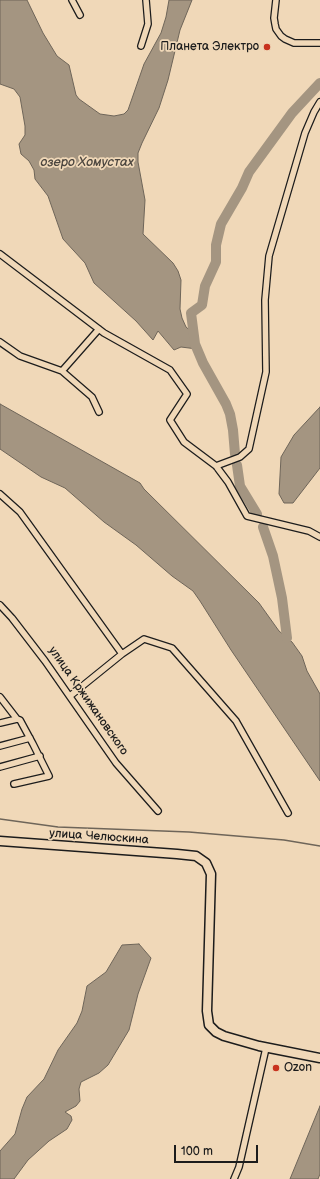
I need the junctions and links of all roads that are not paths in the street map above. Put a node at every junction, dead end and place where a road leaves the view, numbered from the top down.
1 (72, 0) edge
2 (146, 0) edge
3 (276, 0) edge
4 (80, 15) dead end
5 (320, 42) edge
6 (141, 46) dead end
7 (320, 102) edge
8 (0, 254) edge
9 (99, 329) junction
10 (0, 342) edge
11 (62, 371) junction
12 (99, 412) dead end
13 (216, 466) junction
14 (0, 494) edge
15 (320, 538) edge
16 (0, 605) edge
17 (122, 654) junction
18 (70, 696) junction
19 (1, 701) edge
20 (18, 719) junction
21 (0, 723) edge
22 (30, 738) junction
23 (0, 746) edge
24 (40, 756) junction
25 (0, 767) edge
26 (14, 784) dead end
27 (158, 810) dead end
28 (288, 813) dead end
29 (0, 841) edge
30 (266, 1048) junction
31 (320, 1058) edge
32 (234, 1179) edge

1 - 4 street
2 - 6 street
3 - 5 street
7 - 13 street
8 - 9 street
9 - 11 street
9 - 13 street
10 - 11 street
11 - 12 street
13 - 15 street
14 - 17 street
16 - 18 street, улица Кржижановского
17 - 18 street
17 - 28 street
18 - 27 street, улица Кржижановского
19 - 20 street
20 - 21 street
20 - 22 street
22 - 23 street
22 - 24 street
24 - 25 street
24 - 26 street
29 - 30 street, улица Челюскина
30 - 31 street
30 - 32 street

